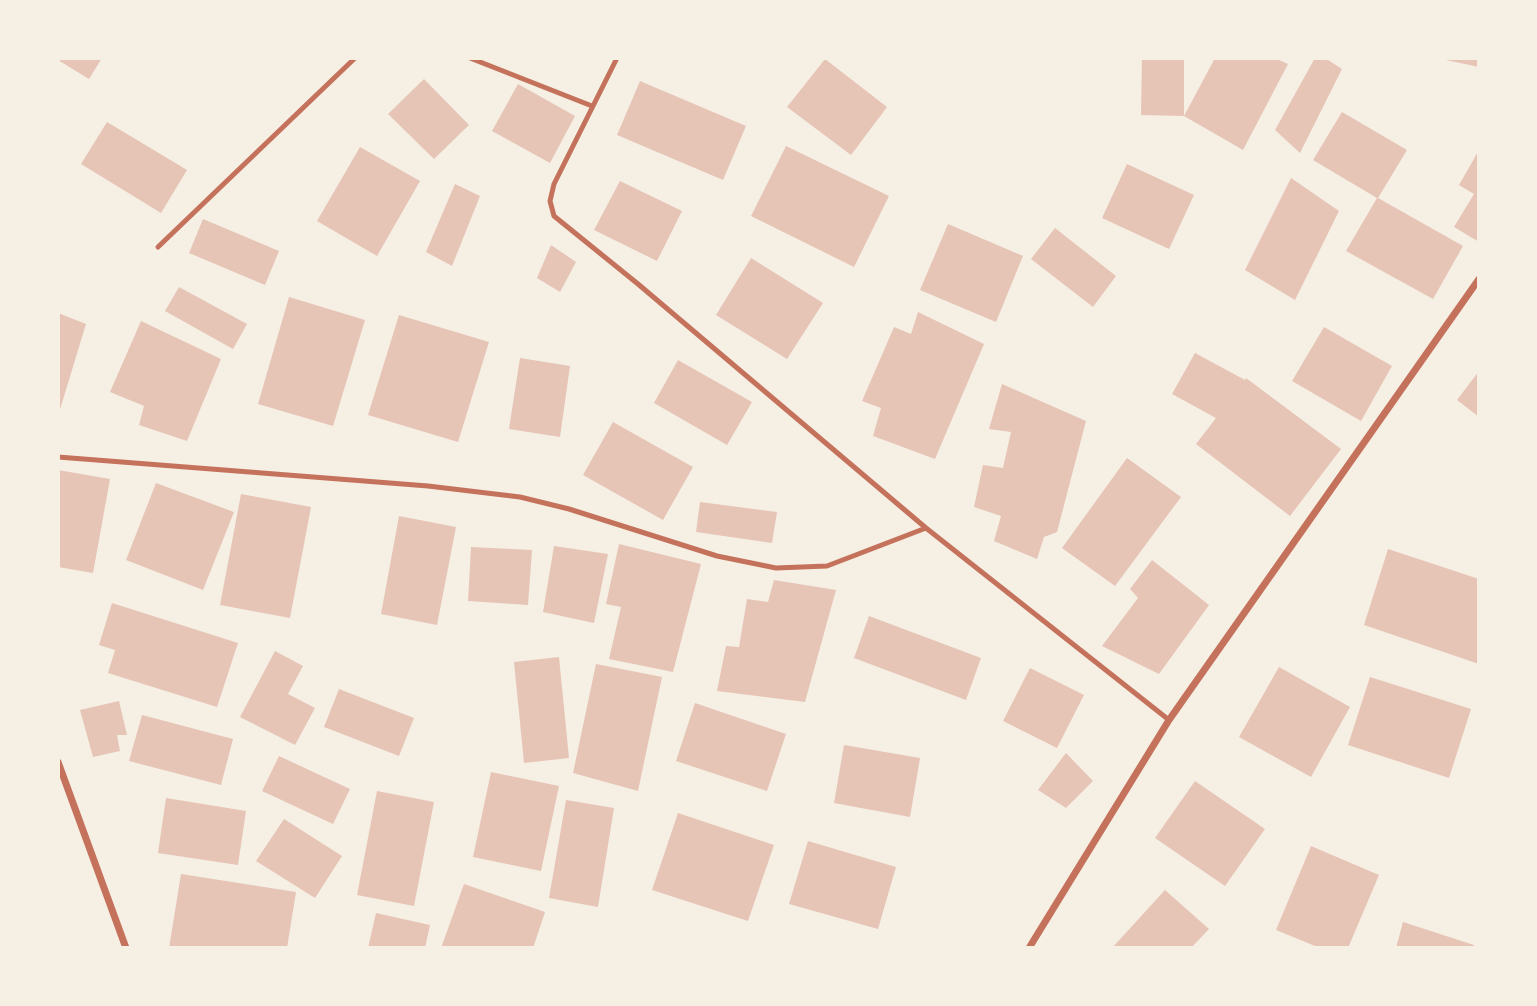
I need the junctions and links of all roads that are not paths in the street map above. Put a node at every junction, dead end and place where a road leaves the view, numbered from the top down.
1 (355, 58) edge
2 (470, 58) edge
3 (617, 58) edge
4 (592, 106) junction
5 (158, 247) dead end
6 (1479, 279) edge
7 (58, 457) edge
8 (926, 528) junction
9 (1169, 720) junction
10 (58, 762) edge
11 (126, 948) edge
12 (1029, 948) edge

1 - 5 lane
2 - 4 lane
3 - 4 lane
4 - 8 lane
6 - 9 street
7 - 8 lane
8 - 9 lane
9 - 12 street
10 - 11 street

